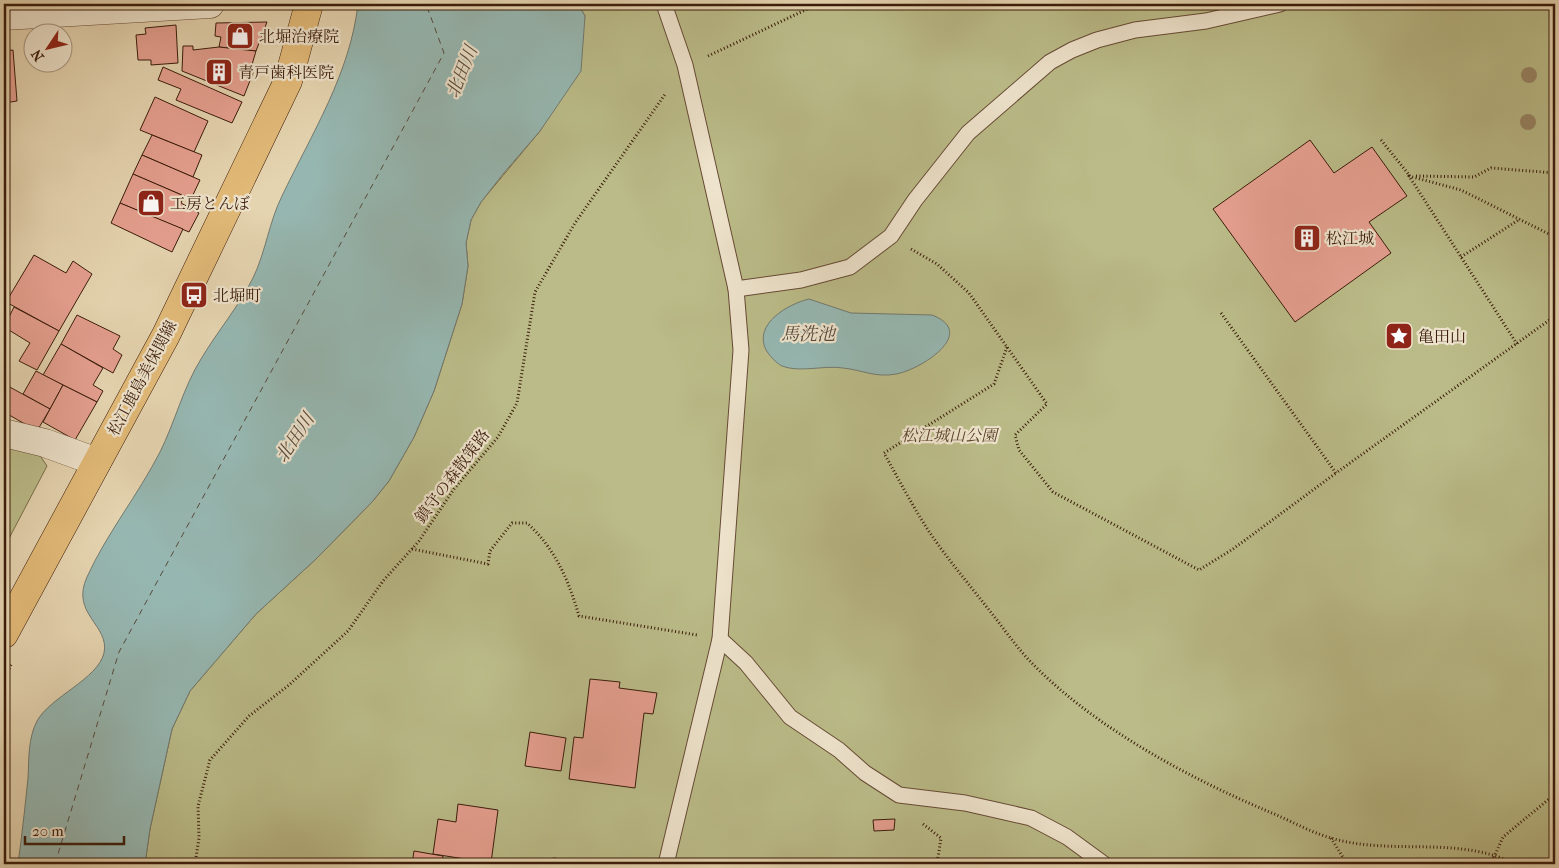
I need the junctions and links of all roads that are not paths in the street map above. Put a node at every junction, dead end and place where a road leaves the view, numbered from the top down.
1 (210, 4) edge
2 (310, 4) edge
3 (664, 4) edge
4 (1280, 4) edge
5 (4, 16) edge
6 (736, 289) junction
7 (4, 433) edge
8 (97, 462) junction
9 (4, 634) edge
10 (720, 639) junction
11 (666, 864) edge
12 (1104, 864) edge

1 - 5 street
2 - 8 main road, 松江鹿島美保関線
3 - 6 lane
4 - 6 lane
6 - 10 lane
7 - 8 street
8 - 9 main road, 松江鹿島美保関線
10 - 11 lane
10 - 12 lane

